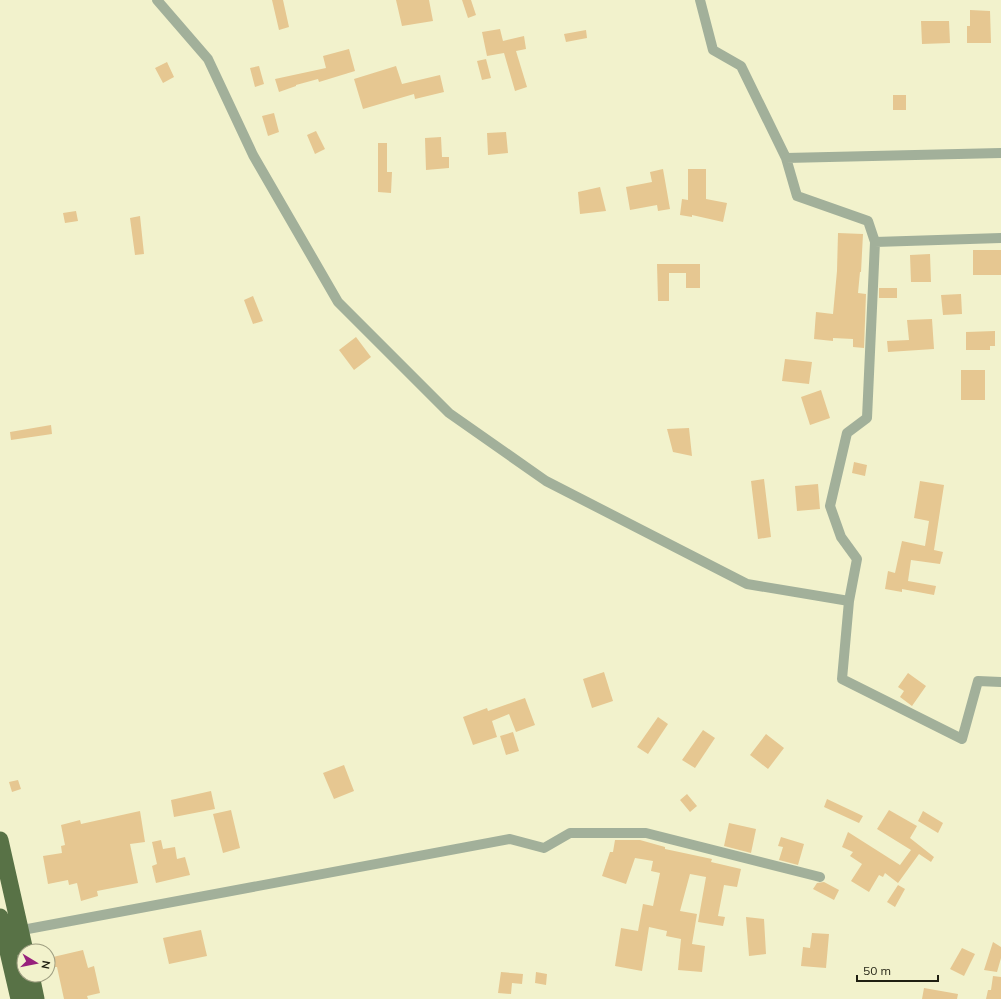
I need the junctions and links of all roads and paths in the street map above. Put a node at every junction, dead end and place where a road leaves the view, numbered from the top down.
1 (157, 0) edge
2 (700, 0) edge
3 (1001, 153) edge
4 (786, 158) junction
5 (1001, 238) edge
6 (875, 242) junction
7 (849, 601) junction
8 (1001, 682) edge
9 (0, 840) edge
10 (820, 877) dead end
11 (0, 917) edge
12 (20, 930) junction
13 (3, 935) junction
14 (23, 943) edge
15 (32, 983) edge
16 (19, 999) edge
17 (36, 999) edge

1 - 7 street
2 - 4 street
3 - 4 street
4 - 6 street
5 - 6 street
6 - 7 street
7 - 8 street
9 - 12 highway
10 - 12 street
11 - 13 highway
12 - 13 street
12 - 14 highway
13 - 16 highway
15 - 17 highway

